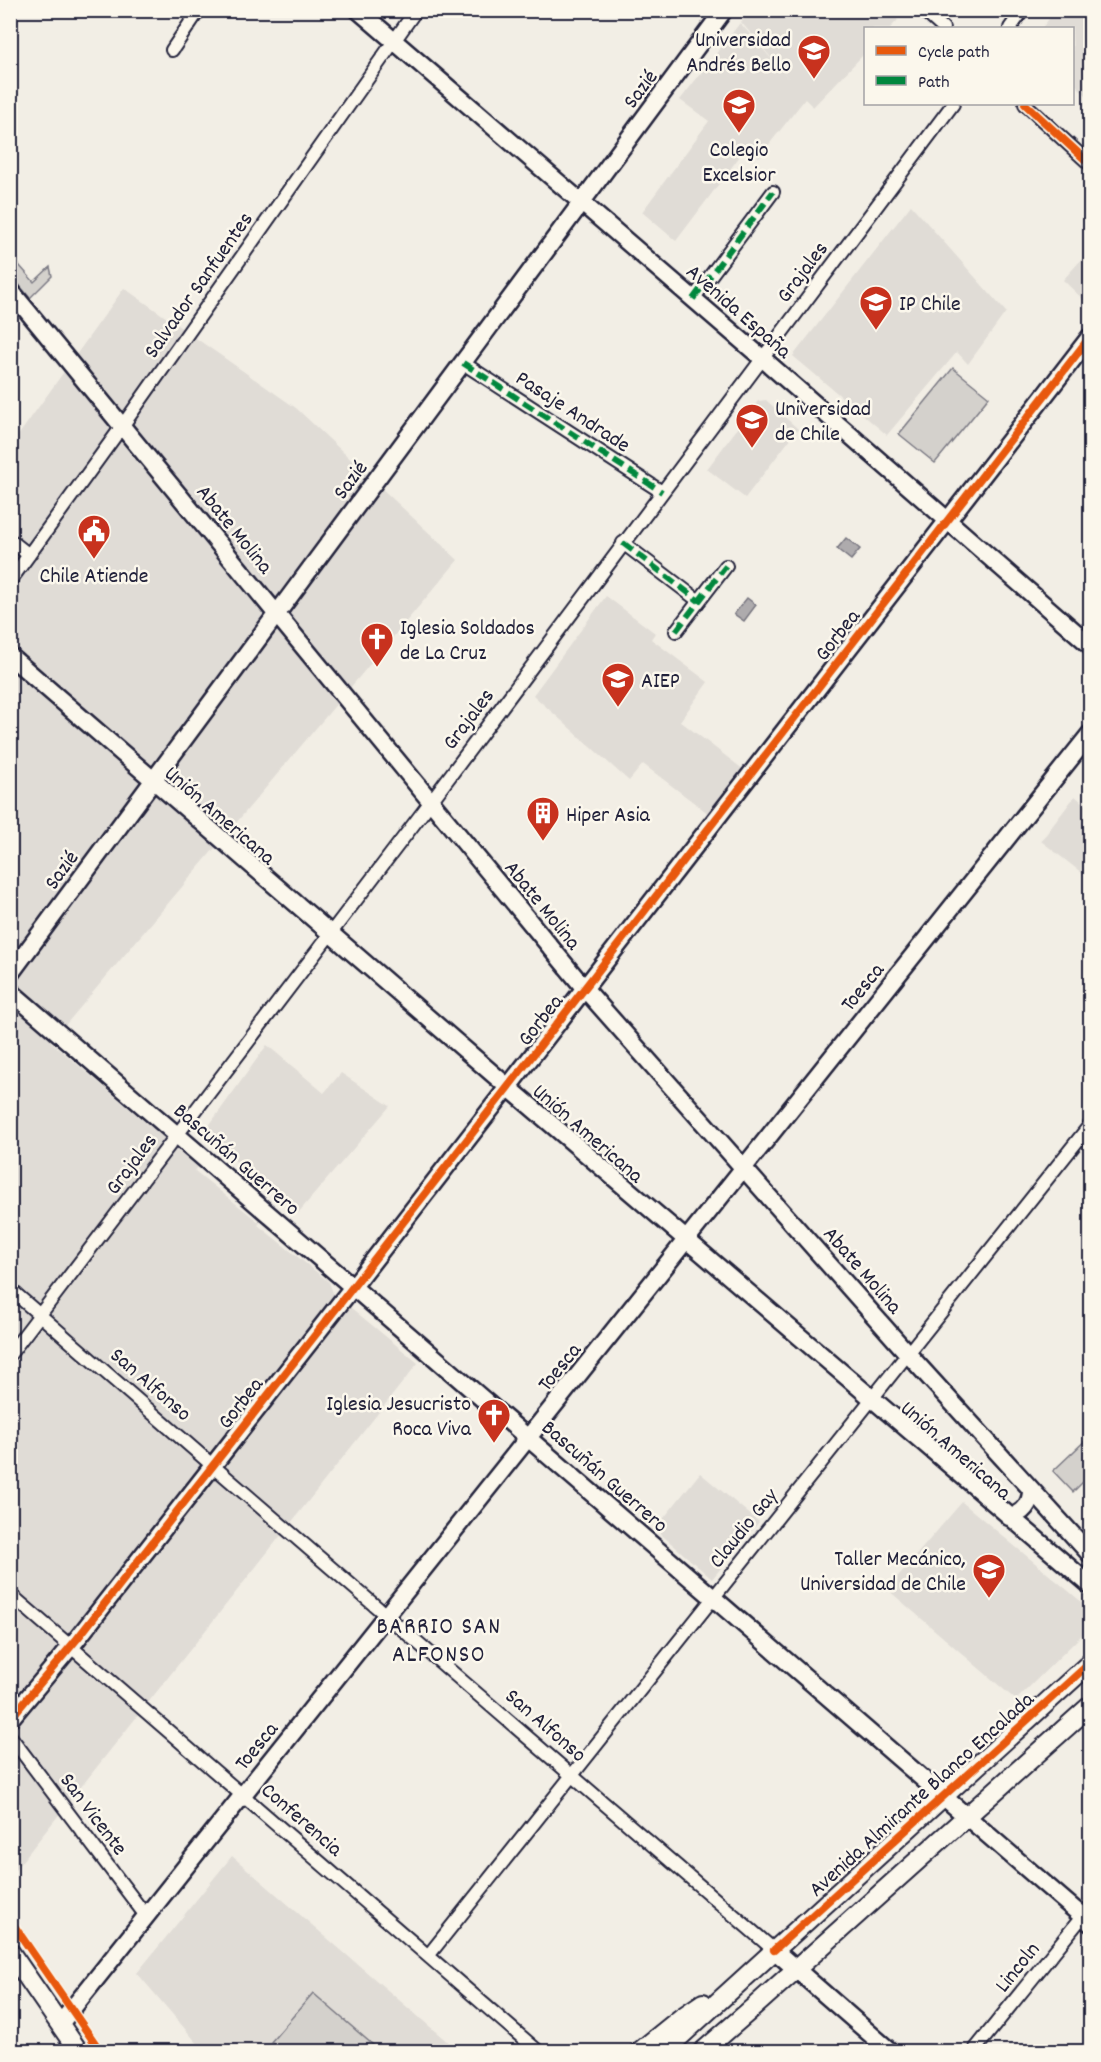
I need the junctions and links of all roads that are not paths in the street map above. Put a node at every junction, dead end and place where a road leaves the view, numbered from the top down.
1 (199, 10) edge
2 (358, 10) edge
3 (416, 10) edge
4 (724, 10) edge
5 (923, 10) edge
6 (1023, 10) edge
7 (942, 27) edge
8 (1011, 27) edge
9 (394, 41) junction
10 (172, 50) dead end
11 (952, 105) edge
12 (1026, 105) edge
13 (1090, 164) edge
14 (773, 192) dead end
15 (582, 203) junction
16 (10, 290) edge
17 (693, 299) junction
18 (1090, 337) edge
19 (762, 358) junction
20 (463, 363) junction
21 (123, 425) junction
22 (662, 492) junction
23 (947, 520) junction
24 (10, 540) edge
25 (623, 543) junction
26 (29, 555) junction
27 (726, 566) dead end
28 (10, 581) edge
29 (699, 601) junction
30 (277, 613) junction
31 (676, 631) dead end
32 (1090, 645) edge
33 (10, 656) edge
34 (1090, 734) edge
35 (154, 780) junction
36 (431, 801) junction
37 (331, 932) junction
38 (10, 974) edge
39 (585, 989) junction
40 (10, 991) edge
41 (508, 1087) junction
42 (1090, 1125) edge
43 (178, 1135) junction
44 (745, 1168) junction
45 (687, 1240) junction
46 (353, 1287) junction
47 (10, 1289) edge
48 (41, 1315) junction
49 (10, 1354) edge
50 (908, 1354) junction
51 (872, 1399) junction
52 (529, 1438) junction
53 (212, 1465) junction
54 (1032, 1490) junction
55 (1009, 1517) junction
56 (1062, 1522) junction
57 (1041, 1544) junction
58 (1090, 1554) edge
59 (1090, 1586) edge
60 (10, 1594) edge
61 (713, 1597) junction
62 (387, 1616) junction
63 (71, 1646) junction
64 (1090, 1663) edge
65 (1090, 1706) edge
66 (10, 1719) edge
67 (10, 1736) edge
68 (572, 1775) junction
69 (244, 1794) junction
70 (944, 1797) junction
71 (967, 1817) junction
72 (1088, 1915) edge
73 (146, 1916) junction
74 (774, 1950) junction
75 (10, 1952) edge
76 (428, 1956) junction
77 (797, 1968) junction
78 (732, 1989) junction
79 (755, 2006) junction
80 (60, 2024) junction
81 (79, 2052) edge
82 (539, 2052) edge
83 (639, 2052) edge
84 (663, 2052) edge
85 (702, 2052) edge
86 (722, 2052) edge
87 (891, 2052) edge
88 (973, 2052) edge

1 - 10 street
2 - 9 street, Avenida España
3 - 9 street, Salvador Sanfuentes
4 - 15 street, Sazié
5 - 7 street
6 - 8 street
9 - 15 street, Avenida España
9 - 21 street, Salvador Sanfuentes
11 - 19 street, Grajales
12 - 13 street
14 - 17 street
15 - 17 street, Avenida España
15 - 20 street, Sazié
16 - 21 street, Abate Molina
17 - 19 street, Avenida España
18 - 23 street, Gorbea
19 - 22 street, Grajales
19 - 23 street, Avenida España
20 - 22 street, Pasaje Andrade
20 - 30 street, Sazié
21 - 26 street, Salvador Sanfuentes
21 - 30 street, Abate Molina
22 - 25 street, Grajales
23 - 32 street, Avenida España
23 - 39 street, Gorbea
24 - 26 street
25 - 29 street
25 - 36 street, Grajales
26 - 28 street, Salvador Sanfuentes
27 - 29 street
29 - 31 street
30 - 35 street, Sazié
30 - 36 street, Abate Molina
33 - 35 street, Unión Americana
34 - 44 street, Toesca
35 - 37 street, Unión Americana
35 - 38 street, Sazié
36 - 37 street, Grajales
36 - 39 street, Abate Molina
37 - 41 street, Unión Americana
37 - 43 street, Grajales
39 - 41 street, Gorbea
39 - 44 street, Abate Molina
40 - 43 street, Bascuñán Guerrero
41 - 45 street, Unión Americana
41 - 46 street, Gorbea
42 - 50 street, Claudio Gay
43 - 46 street, Bascuñán Guerrero
43 - 48 street, Grajales
44 - 45 street, Toesca
44 - 50 street, Abate Molina
45 - 51 street, Unión Americana
45 - 52 street, Toesca
46 - 52 street, Bascuñán Guerrero
46 - 53 street, Gorbea
47 - 48 street, San Alfonso
48 - 49 street, Grajales
48 - 53 street, San Alfonso
50 - 51 street, Claudio Gay
50 - 54 street, Abate Molina
51 - 55 street, Unión Americana
51 - 61 street, Claudio Gay
52 - 61 street, Bascuñán Guerrero
52 - 62 street, Toesca
53 - 62 street, San Alfonso
53 - 63 street, Gorbea
54 - 55 street
54 - 56 street, Abate Molina
55 - 57 street, Unión Americana
56 - 57 street
56 - 58 street, Abate Molina
57 - 59 street, Unión Americana
60 - 63 street, Conferencia
61 - 68 street, Claudio Gay
61 - 70 street, Bascuñán Guerrero
62 - 68 street, San Alfonso
62 - 69 street, Toesca
63 - 66 street, Gorbea
63 - 69 street, Conferencia
64 - 70 main road, Avenida Almirante Blanco Encalada
65 - 71 main road
67 - 73 street, San Vicente
68 - 74 street, San Alfonso
68 - 76 street, Claudio Gay
69 - 73 street, Toesca
69 - 76 street, Conferencia
70 - 71 street, Bascuñán Guerrero
70 - 74 main road, Avenida Almirante Blanco Encalada
71 - 72 street, Bascuñán Guerrero
71 - 77 main road
72 - 88 street, Lincoln
73 - 80 street, Toesca
74 - 77 street, San Alfonso
74 - 78 main road, Avenida Almirante Blanco Encalada
75 - 80 main road
76 - 82 street, Conferencia
77 - 79 main road
77 - 87 street, San Alfonso
78 - 83 main road
78 - 84 main road, Avenida Almirante Blanco Encalada
79 - 85 main road
79 - 86 main road
80 - 81 main road

